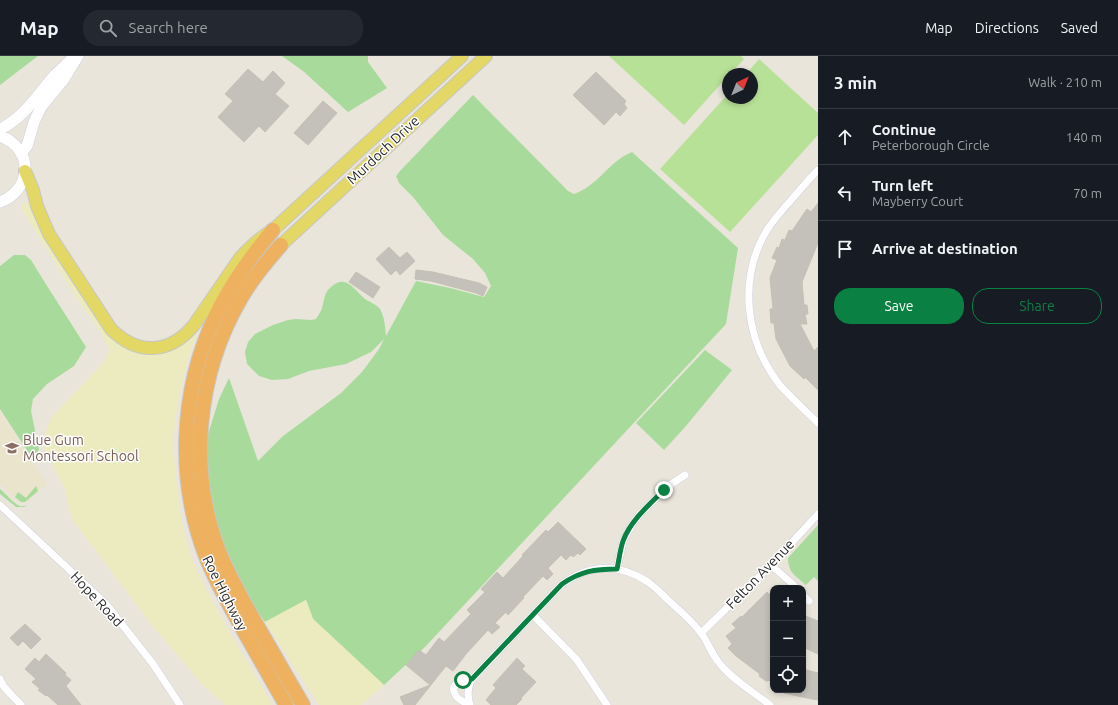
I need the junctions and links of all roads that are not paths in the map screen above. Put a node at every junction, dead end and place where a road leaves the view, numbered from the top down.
1 (76, 56) edge
2 (462, 56) edge
3 (486, 56) edge
4 (0, 129) edge
5 (0, 136) edge
6 (21, 153) junction
7 (25, 170) junction
8 (817, 171) edge
9 (0, 202) edge
10 (273, 230) junction
11 (281, 245) joint
12 (818, 423) edge
13 (685, 475) dead end
14 (0, 505) edge
15 (818, 514) edge
16 (771, 565) junction
17 (617, 569) junction
18 (794, 585) edge
19 (806, 598) edge
20 (809, 601) dead end
21 (533, 615) junction
22 (701, 633) junction
23 (472, 679) junction
24 (0, 680) edge
25 (2, 689) edge
26 (21, 705) edge
27 (180, 705) edge
28 (286, 705) edge
29 (303, 705) edge
30 (470, 705) edge
31 (607, 705) edge
32 (770, 705) edge

1 - 4 street
1 - 6 street
2 - 10 main road, Murdoch Drive
3 - 11 main road, Murdoch Drive
5 - 6 street
6 - 7 street
7 - 9 street
7 - 10 main road, Murdoch Drive
8 - 12 street
10 - 28 highway, Roe Highway
11 - 29 highway, Roe Highway
13 - 17 street
14 - 27 street, Hope Road
15 - 16 street, Felton Avenue
16 - 18 street
16 - 22 street, Felton Avenue
17 - 21 street
17 - 22 street
19 - 20 street
21 - 23 street
21 - 31 street
22 - 32 street
23 - 30 street
23 - 30 street
24 - 25 street
25 - 26 street

